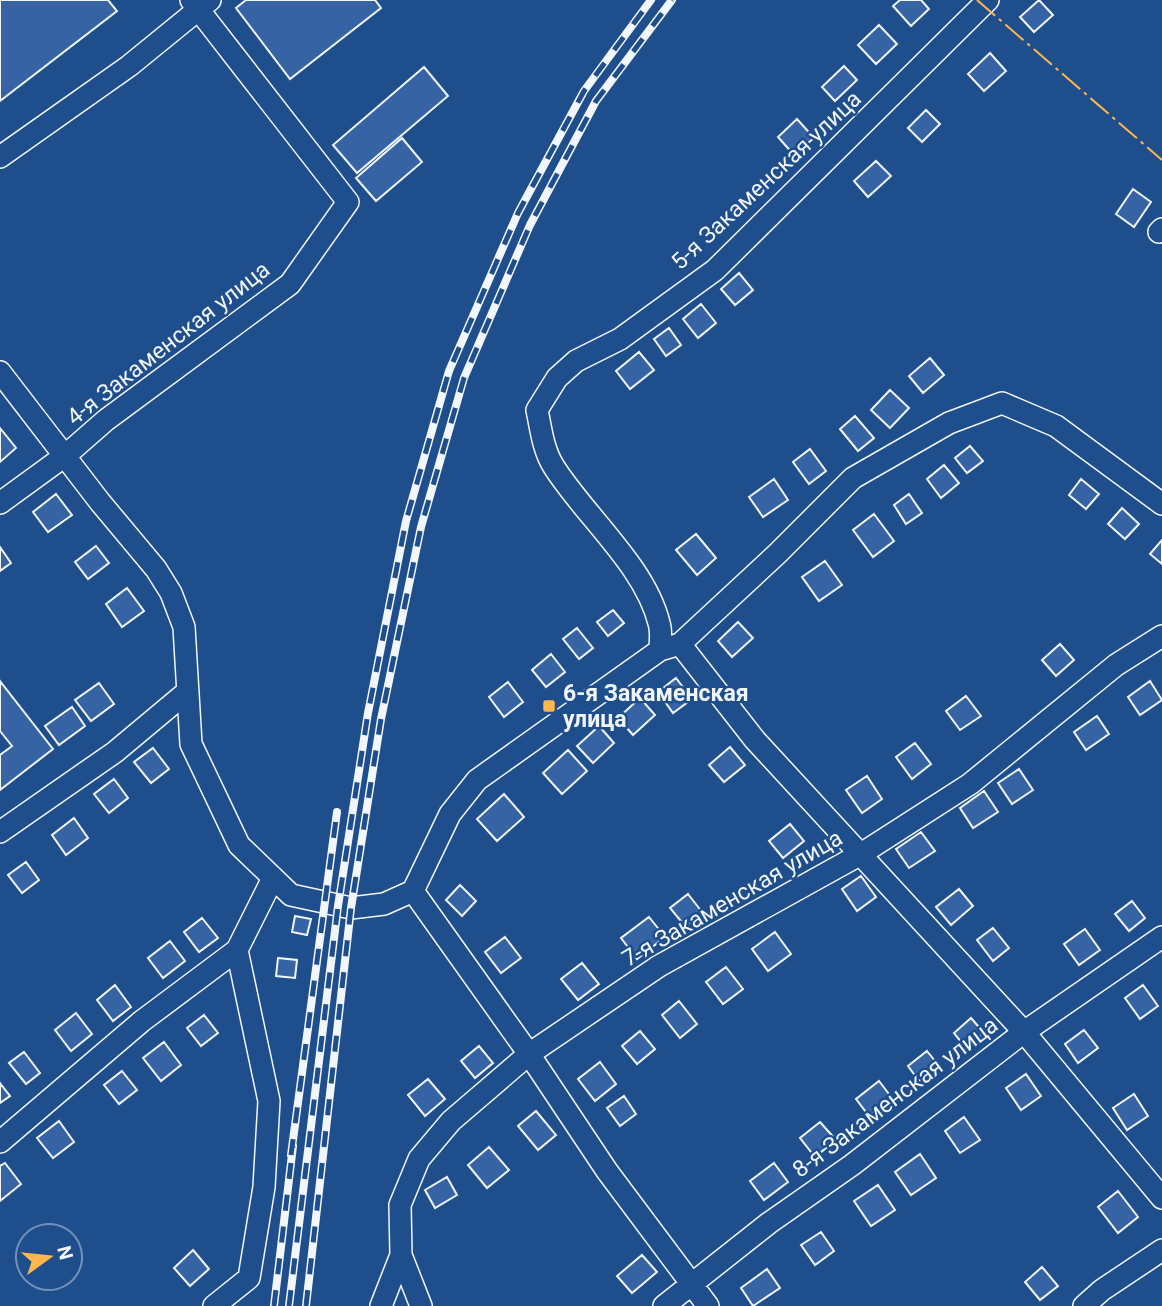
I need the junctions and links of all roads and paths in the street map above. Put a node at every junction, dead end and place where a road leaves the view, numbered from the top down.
1 (988, 0) edge
2 (200, 4) edge
3 (0, 157) edge
4 (0, 372) edge
5 (66, 456) junction
6 (0, 503) edge
7 (1162, 505) edge
8 (1162, 636) edge
9 (670, 647) junction
10 (188, 691) junction
11 (0, 832) edge
12 (861, 853) junction
13 (273, 878) junction
14 (413, 891) junction
15 (1162, 937) edge
16 (237, 950) junction
17 (1024, 1032) junction
18 (529, 1054) junction
19 (0, 1142) edge
20 (1162, 1198) edge
21 (1162, 1250) edge
22 (401, 1255) junction
23 (690, 1283) junction
24 (214, 1306) edge
25 (381, 1306) edge
26 (421, 1306) edge
27 (664, 1306) edge
28 (708, 1306) edge
29 (1084, 1306) edge

1 - 9 street, 5-я Закаменская улица
2 - 3 street
2 - 5 street, 4-я Закаменская улица
4 - 5 street
5 - 6 street, 4-я Закаменская улица
5 - 10 street
7 - 9 street
8 - 12 street, 7-я Закаменская улица
9 - 12 street
9 - 14 street
10 - 11 street
10 - 13 street
12 - 17 street
12 - 18 street, 7-я Закаменская улица
13 - 14 street
13 - 16 street
14 - 18 street
15 - 17 street, 8-я Закаменская улица
16 - 19 street
16 - 24 street
17 - 20 street
17 - 23 street, 8-я Закаменская улица
18 - 22 street, 7-я Закаменская улица
18 - 23 street
21 - 29 street
22 - 25 street
22 - 26 street
23 - 27 street, 8-я Закаменская улица
23 - 28 street

